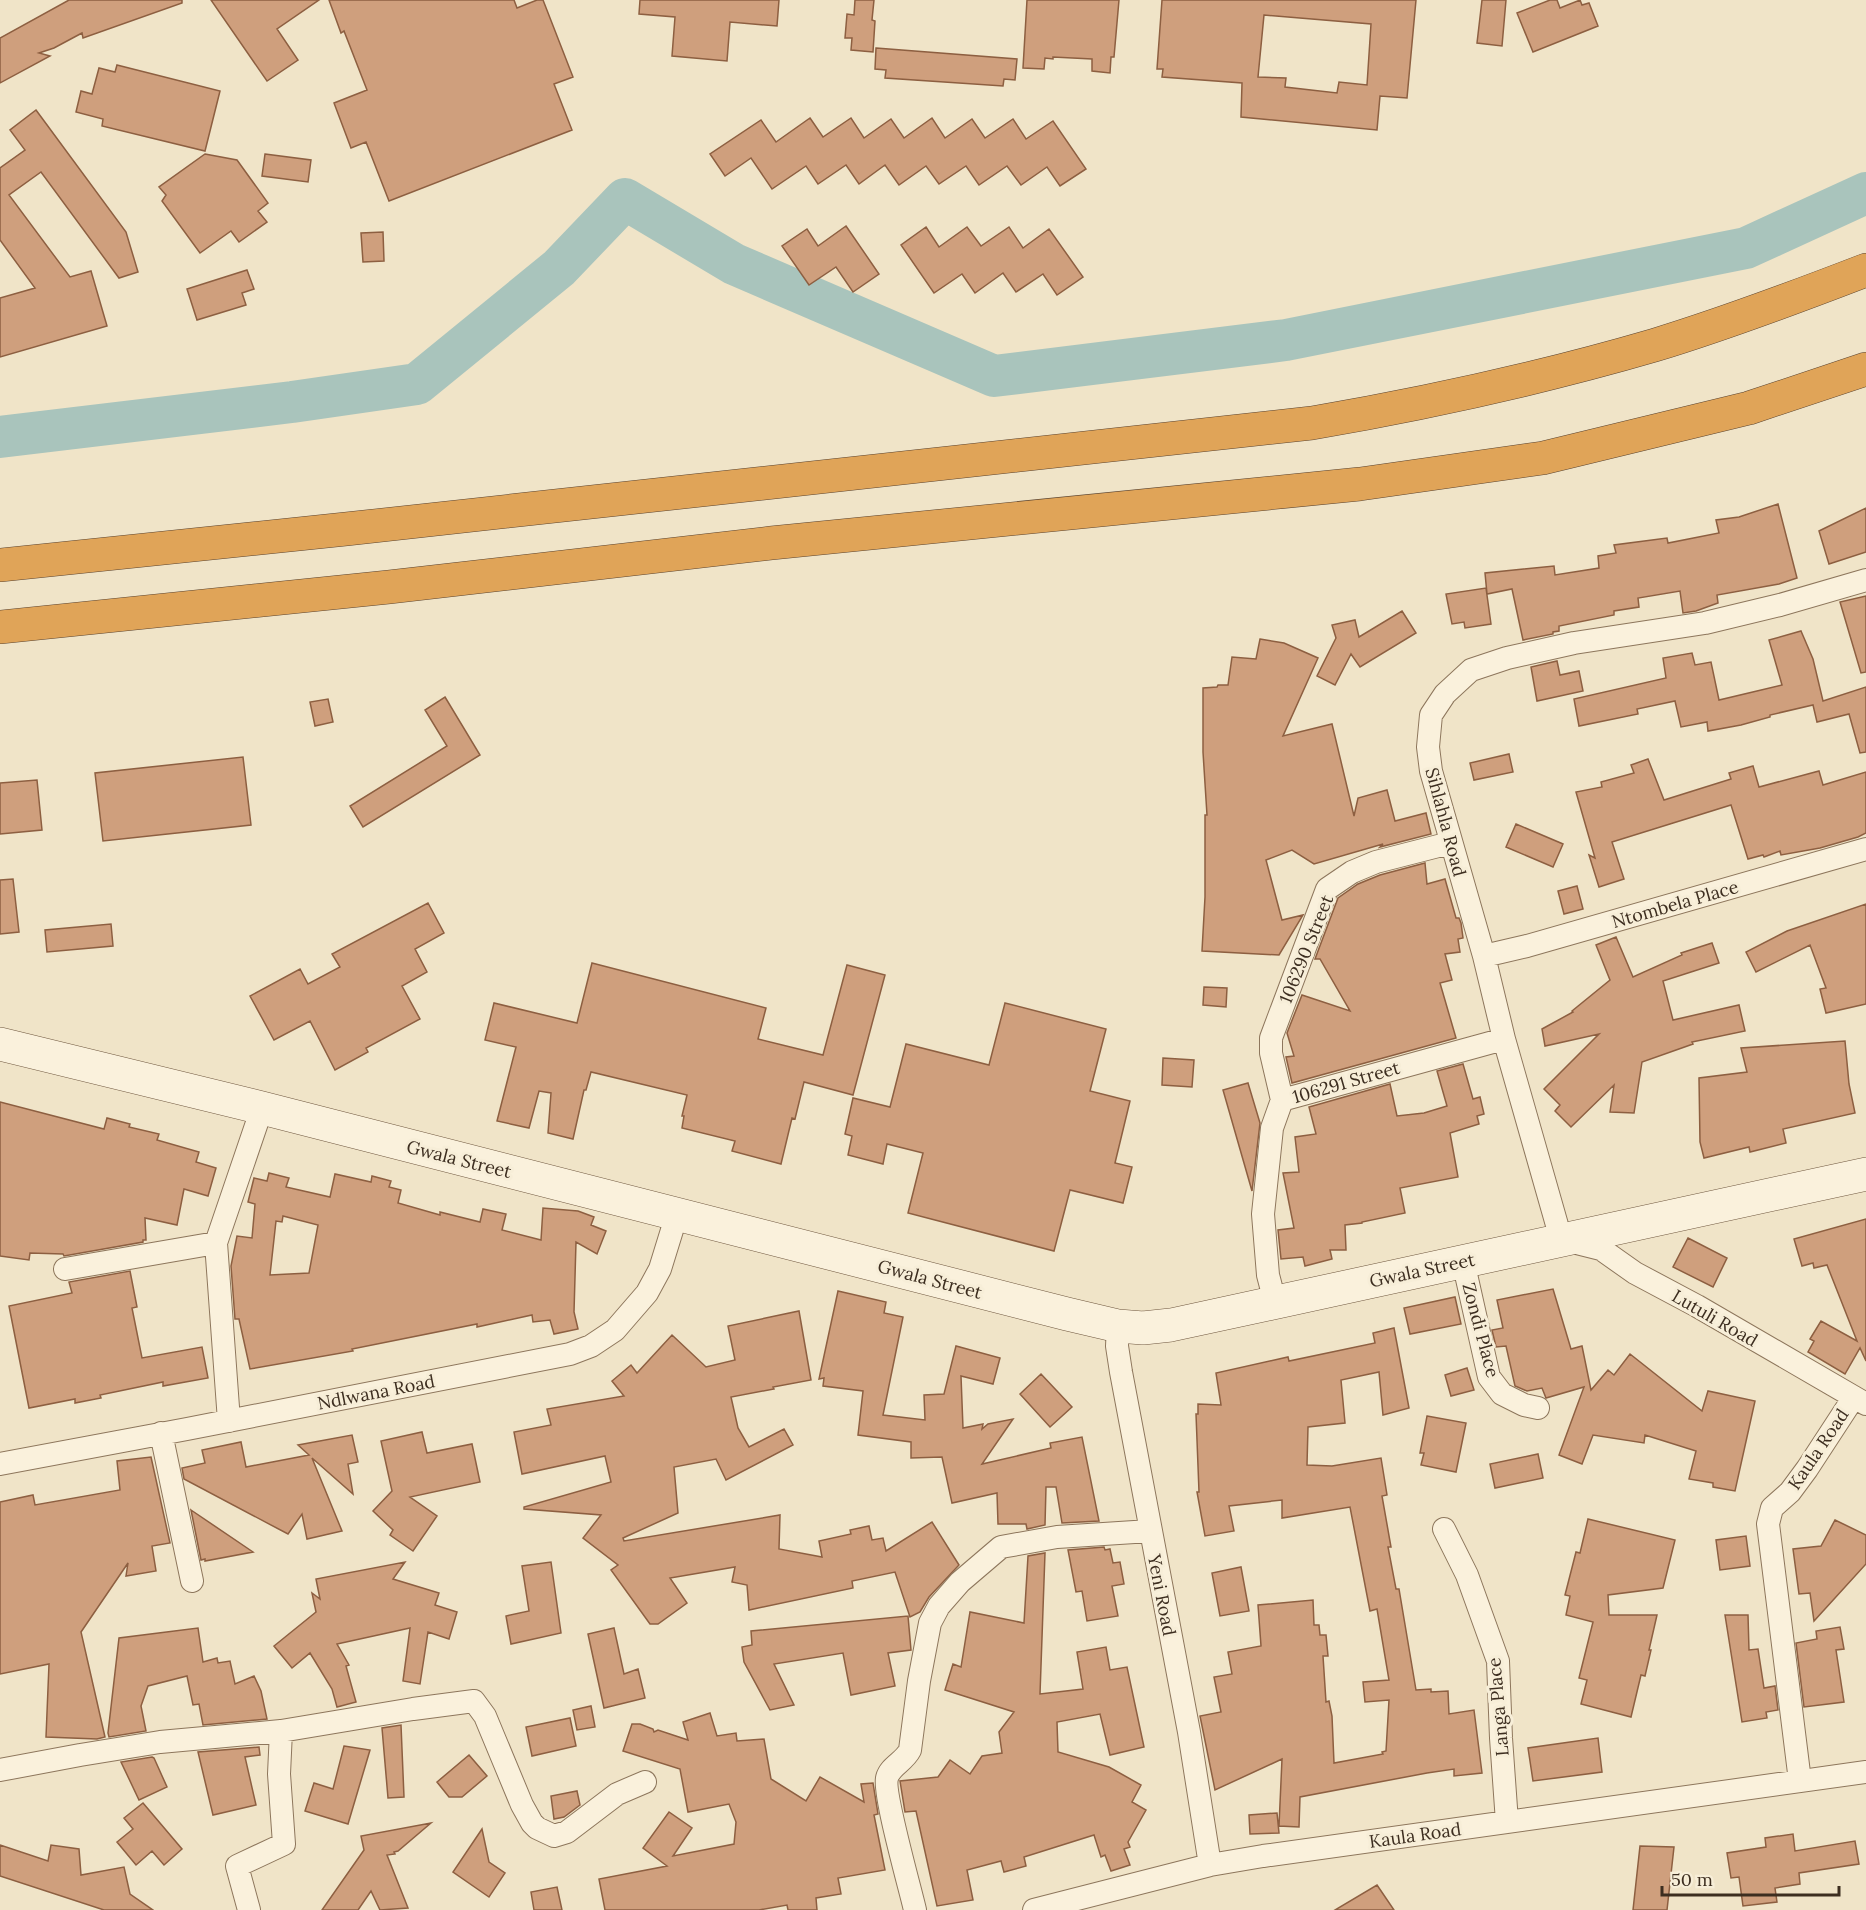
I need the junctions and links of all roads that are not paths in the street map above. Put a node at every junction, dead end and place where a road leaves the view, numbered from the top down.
1 (1866, 270) edge
2 (1866, 369) edge
3 (0, 565) edge
4 (1866, 580) edge
5 (0, 627) edge
6 (1450, 843) junction
7 (1866, 849) edge
8 (1484, 956) junction
9 (1504, 1039) junction
10 (0, 1044) edge
11 (1282, 1100) junction
12 (262, 1108) junction
13 (1866, 1174) edge
14 (677, 1214) junction
15 (1561, 1239) junction
16 (216, 1243) junction
17 (1463, 1261) junction
18 (65, 1269) dead end
19 (1275, 1302) junction
20 (1118, 1326) junction
21 (1860, 1401) edge
22 (1538, 1408) dead end
23 (229, 1421) junction
24 (160, 1433) junction
25 (0, 1464) edge
26 (1444, 1529) dead end
27 (1150, 1531) junction
28 (192, 1581) dead end
29 (281, 1731) junction
30 (0, 1770) edge
31 (1866, 1772) edge
32 (1800, 1781) junction
33 (645, 1782) dead end
34 (1507, 1822) junction
35 (1210, 1865) junction
36 (249, 1910) edge
37 (915, 1910) edge
38 (1034, 1910) edge

1 - 3 highway
2 - 5 highway
4 - 6 street, Sihlahla Road
6 - 8 street, Sihlahla Road
6 - 11 street, 106290 Street
7 - 8 street, Ntombela Place
8 - 9 street, Sihlahla Road
9 - 11 street, 106291 Street
9 - 15 street, Sihlahla Road
10 - 12 street, Gwala Street
11 - 19 street, 106291 Street
12 - 14 street, Gwala Street
12 - 16 street
13 - 15 street, Gwala Street
14 - 20 street, Gwala Street
14 - 23 street, Ndlwana Road
15 - 17 street, Gwala Street
15 - 21 street, Lutuli Road
16 - 18 street
16 - 23 street
17 - 19 street, Gwala Street
17 - 22 street, Zondi Place
19 - 20 street, Gwala Street
20 - 27 street, Yeni Road
21 - 32 street, Kaula Road
23 - 24 street, Ndlwana Road
24 - 25 street, Ndlwana Road
24 - 28 street
26 - 34 street, Langa Place
27 - 35 street, Yeni Road
27 - 37 street
29 - 30 street
29 - 33 street
29 - 36 street
31 - 32 street, Kaula Road
32 - 34 street, Kaula Road
34 - 35 street, Kaula Road
35 - 38 street, Kaula Road

